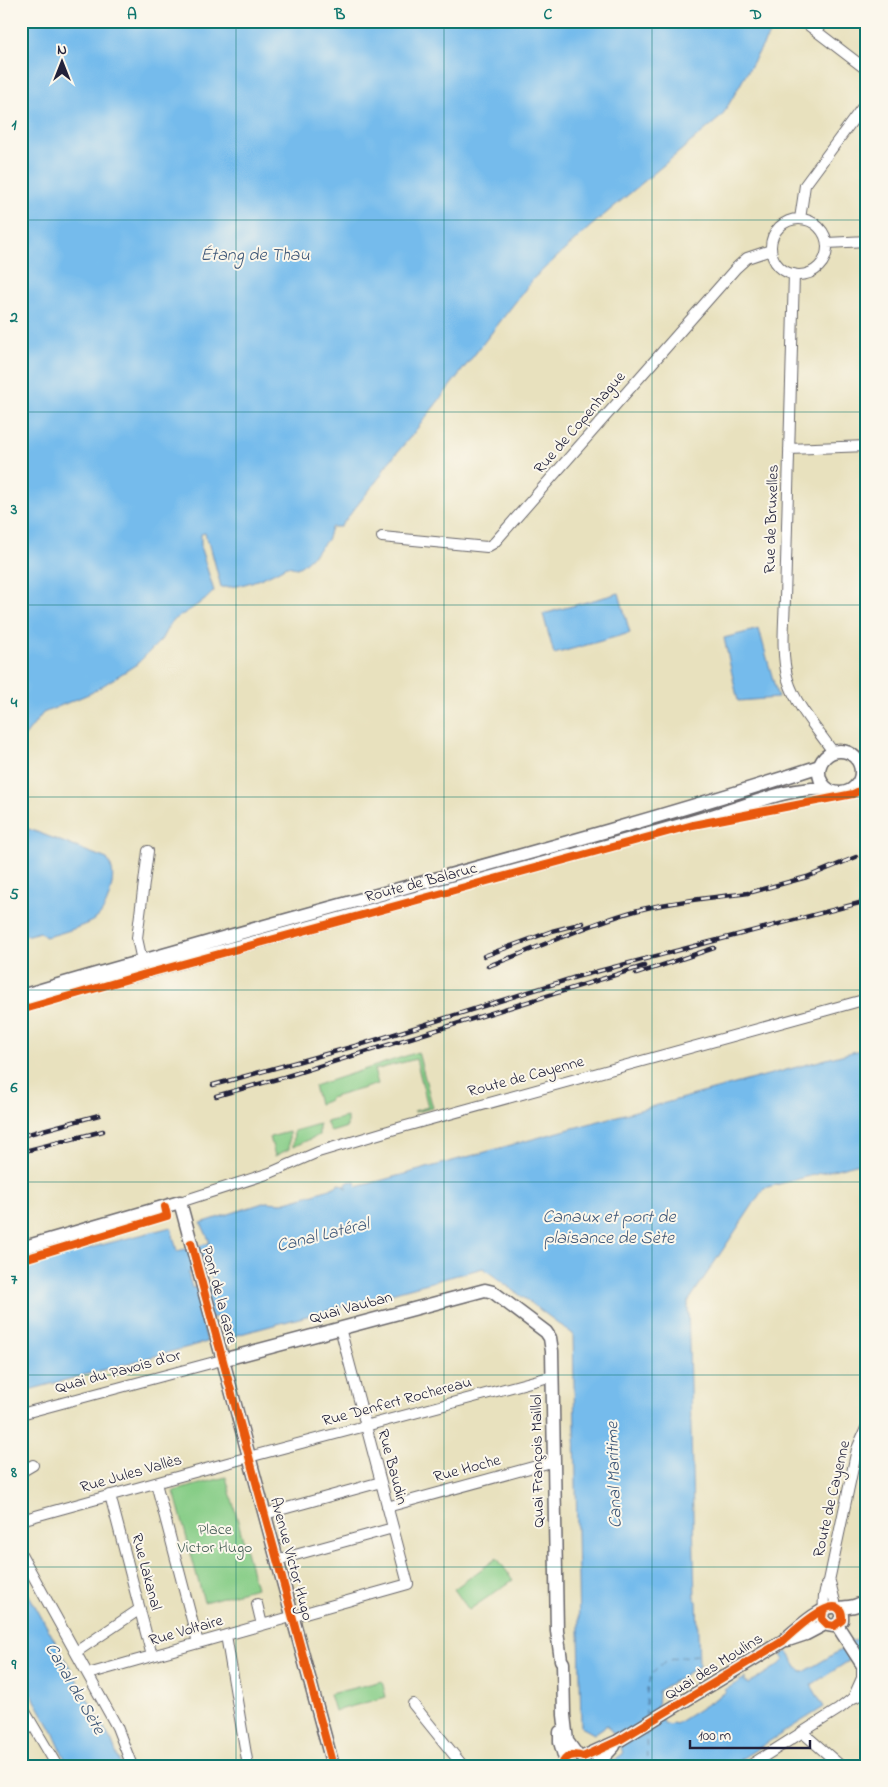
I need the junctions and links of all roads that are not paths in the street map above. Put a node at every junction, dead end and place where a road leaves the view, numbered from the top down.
1 (803, 21) edge
2 (867, 70) edge
3 (867, 101) edge
4 (800, 219) junction
5 (867, 242) edge
6 (827, 243) junction
7 (771, 250) junction
8 (794, 274) junction
9 (867, 446) edge
10 (789, 449) junction
11 (382, 537) dead end
12 (833, 752) junction
13 (867, 752) edge
14 (853, 755) junction
15 (820, 766) junction
16 (863, 780) edge
17 (828, 789) junction
18 (148, 851) dead end
19 (143, 967) junction
20 (21, 996) edge
21 (867, 999) edge
22 (21, 1006) edge
23 (180, 1202) junction
24 (122, 1220) junction
25 (21, 1244) edge
26 (21, 1248) edge
27 (489, 1291) joint
28 (340, 1328) junction
29 (222, 1360) junction
30 (553, 1376) junction
31 (21, 1414) edge
32 (366, 1426) junction
33 (867, 1426) edge
34 (867, 1440) edge
35 (857, 1449) junction
36 (249, 1457) junction
37 (555, 1461) junction
38 (33, 1465) dead end
39 (21, 1472) edge
40 (381, 1482) junction
41 (156, 1483) junction
42 (110, 1495) junction
43 (387, 1507) junction
44 (265, 1514) junction
45 (21, 1520) edge
46 (393, 1528) junction
47 (21, 1554) edge
48 (277, 1560) junction
49 (408, 1584) joint
50 (867, 1599) edge
51 (257, 1604) dead end
52 (140, 1609) junction
53 (292, 1617) junction
54 (833, 1617) junction
55 (262, 1625) junction
56 (226, 1635) junction
57 (198, 1643) junction
58 (76, 1652) junction
59 (152, 1656) junction
60 (862, 1663) edge
61 (88, 1674) junction
62 (867, 1693) edge
63 (853, 1698) junction
64 (21, 1704) edge
65 (413, 1704) dead end
66 (802, 1732) junction
67 (618, 1741) junction
68 (575, 1760) edge
69 (57, 1766) edge
70 (132, 1766) edge
71 (248, 1766) edge
72 (333, 1766) edge
73 (463, 1766) edge
74 (595, 1766) edge
75 (749, 1766) edge
76 (840, 1766) edge

1 - 2 street
3 - 4 street
4 - 6 street
4 - 7 street
5 - 6 street
6 - 8 street
7 - 8 street
7 - 11 street, Rue de Copenhague
8 - 10 street, Rue de Bruxelles
9 - 10 street
10 - 12 street, Rue de Bruxelles
12 - 14 main road
12 - 15 main road
13 - 14 main road
14 - 16 main road
15 - 17 main road
15 - 19 main road, Route de Balaruc
16 - 17 main road
17 - 19 main road, Route de Balaruc
18 - 19 street
19 - 20 main road, Route de Balaruc
19 - 22 main road, Route de Balaruc
21 - 23 street, Route de Cayenne
23 - 24 main road
23 - 29 main road, Pont de la Gare
24 - 25 main road
24 - 26 main road
27 - 28 main road, Quai Vauban
27 - 30 main road, Quai François Maillol
28 - 29 main road, Quai Vauban
28 - 32 street, Rue Baudin
29 - 31 street, Quai du Pavois d'Or
29 - 36 main road, Avenue Victor Hugo
30 - 32 street, Rue Denfert Rochereau
30 - 37 main road, Quai François Maillol
32 - 36 street, Rue Denfert Rochereau
32 - 40 street, Rue Baudin
33 - 35 street, Route de Cayenne
34 - 35 street
35 - 54 street, Route de Cayenne
36 - 41 street, Rue Jules Vallès
36 - 44 main road, Avenue Victor Hugo
37 - 43 street, Rue Hoche
37 - 68 main road, Quai François Maillol
38 - 39 street
40 - 43 street, Rue Baudin
40 - 44 street
41 - 42 street, Rue Jules Vallès
41 - 57 street
42 - 45 street, Rue Jules Vallès
42 - 52 street, Rue Lakanal
43 - 46 street, Rue Baudin
44 - 48 main road, Avenue Victor Hugo
46 - 48 street
46 - 49 street, Rue Baudin
47 - 58 street
48 - 53 main road, Avenue Victor Hugo
49 - 53 street, Rue Voltaire
50 - 54 main road
51 - 55 street
52 - 58 street
52 - 59 street, Rue Lakanal
53 - 55 street, Rue Voltaire
53 - 72 main road, Avenue Victor Hugo
54 - 60 main road
54 - 67 main road, Quai des Moulins
55 - 56 street, Rue Voltaire
56 - 57 street, Rue Voltaire
56 - 71 street
57 - 59 street, Rue Voltaire
58 - 61 street
59 - 61 street, Rue Voltaire
60 - 63 street
61 - 70 street
62 - 63 street
63 - 66 street
64 - 69 street
65 - 73 street
66 - 75 street
66 - 76 street
67 - 68 main road
67 - 74 main road

